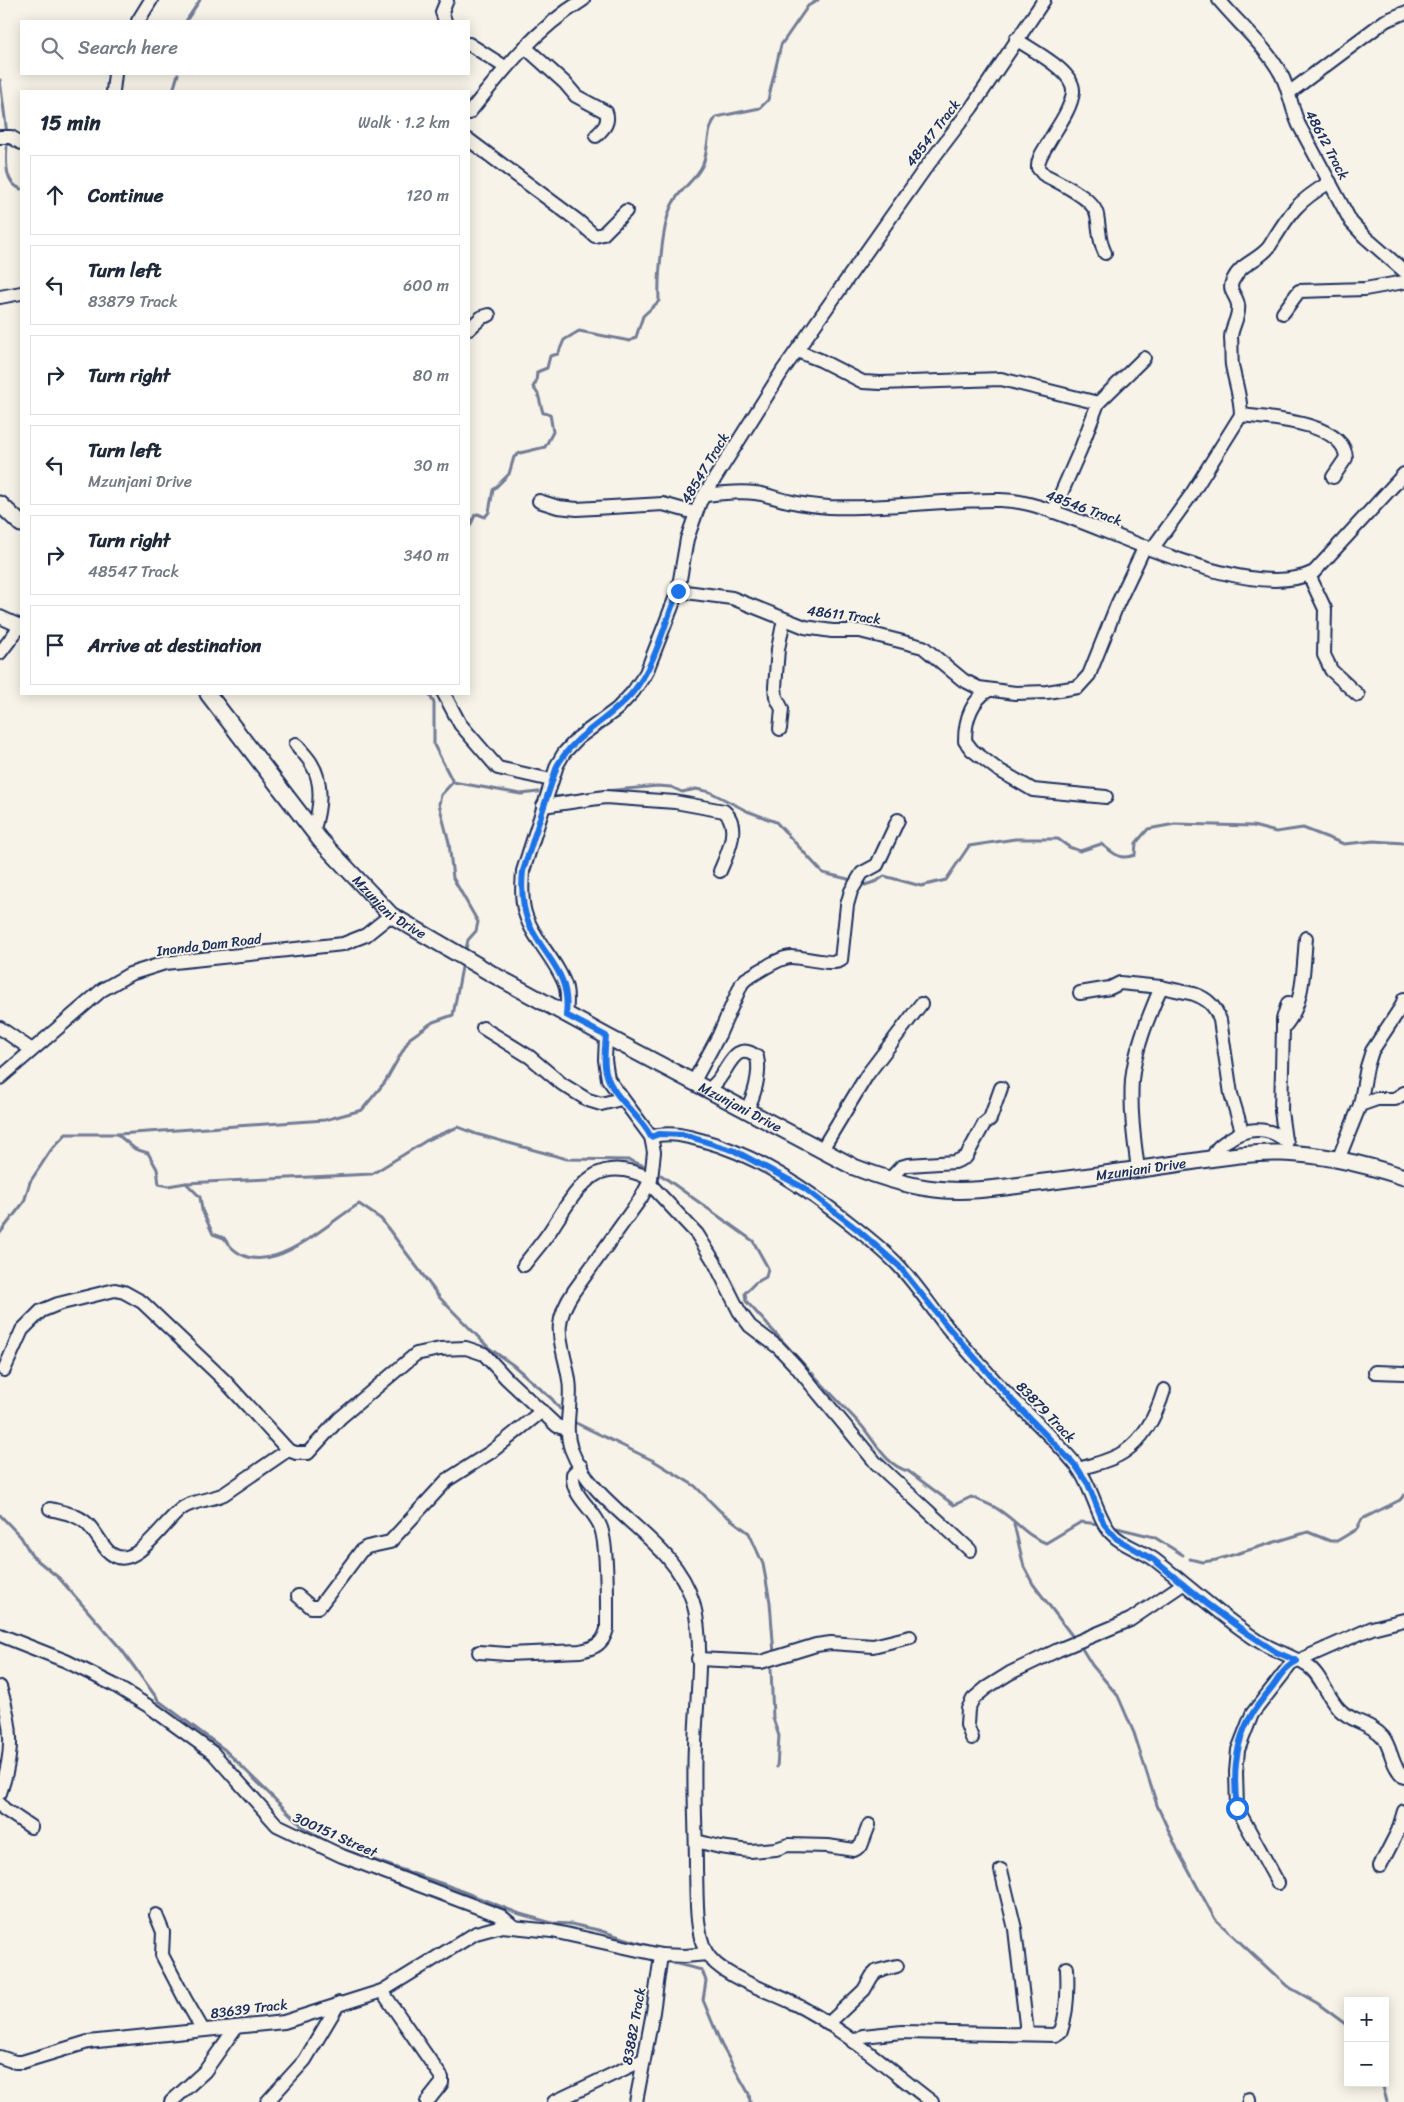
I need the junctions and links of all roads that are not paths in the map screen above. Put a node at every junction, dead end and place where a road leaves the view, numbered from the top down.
1 (151, 0) edge
2 (447, 0) edge
3 (1044, 0) edge
4 (1219, 0) edge
5 (577, 2) edge
6 (1404, 13) edge
7 (139, 20) edge
8 (445, 20) edge
9 (1016, 40) junction
10 (470, 45) edge
11 (525, 47) junction
12 (505, 67) junction
13 (115, 75) edge
14 (113, 90) edge
15 (1290, 92) junction
16 (470, 112) edge
17 (596, 136) dead end
18 (0, 137) edge
19 (470, 141) edge
20 (20, 142) edge
21 (1330, 182) junction
22 (626, 210) dead end
23 (1105, 253) dead end
24 (1404, 271) edge
25 (1404, 282) edge
26 (20, 293) edge
27 (0, 297) edge
28 (1283, 313) dead end
29 (489, 315) dead end
30 (470, 328) edge
31 (797, 351) junction
32 (1144, 358) dead end
33 (1098, 403) junction
34 (1241, 415) junction
35 (1404, 474) edge
36 (1334, 478) dead end
37 (706, 495) junction
38 (539, 501) dead end
39 (2, 509) edge
40 (1053, 512) junction
41 (695, 513) junction
42 (20, 523) edge
43 (1149, 547) junction
44 (1308, 575) junction
45 (678, 591) junction
46 (0, 617) edge
47 (784, 619) junction
48 (20, 626) edge
49 (20, 627) edge
50 (0, 653) edge
51 (989, 690) junction
52 (209, 695) edge
53 (445, 695) edge
54 (1358, 695) dead end
55 (780, 729) dead end
56 (296, 744) dead end
57 (551, 780) junction
58 (1106, 797) dead end
59 (543, 806) junction
60 (898, 820) dead end
61 (314, 832) junction
62 (720, 871) dead end
63 (391, 915) junction
64 (1306, 938) dead end
65 (1161, 987) junction
66 (1080, 993) dead end
67 (1404, 999) edge
68 (1288, 1003) dead end
69 (921, 1004) dead end
70 (566, 1015) junction
71 (0, 1028) edge
72 (483, 1028) dead end
73 (1283, 1028) junction
74 (606, 1036) junction
75 (32, 1050) junction
76 (0, 1078) edge
77 (692, 1082) junction
78 (1001, 1088) dead end
79 (708, 1091) junction
80 (1404, 1093) edge
81 (621, 1099) junction
82 (1360, 1105) junction
83 (746, 1112) junction
84 (1242, 1131) junction
85 (651, 1137) junction
86 (1285, 1140) junction
87 (821, 1151) junction
88 (1296, 1154) junction
89 (1213, 1158) junction
90 (1338, 1160) junction
91 (1138, 1169) junction
92 (1404, 1177) edge
93 (890, 1180) junction
94 (650, 1181) junction
95 (524, 1265) dead end
96 (4, 1370) dead end
97 (1375, 1372) dead end
98 (1404, 1373) edge
99 (1164, 1390) dead end
100 (542, 1411) junction
101 (567, 1429) junction
102 (288, 1450) junction
103 (581, 1466) junction
104 (1079, 1469) junction
105 (50, 1510) dead end
106 (970, 1550) dead end
107 (1183, 1584) junction
108 (298, 1596) dead end
109 (1404, 1620) edge
110 (0, 1636) edge
111 (910, 1637) dead end
112 (478, 1652) dead end
113 (698, 1659) junction
114 (1297, 1661) junction
115 (0, 1687) edge
116 (972, 1738) dead end
117 (1404, 1777) edge
118 (0, 1793) edge
119 (0, 1804) edge
120 (1404, 1811) edge
121 (869, 1825) dead end
122 (31, 1826) dead end
123 (696, 1841) junction
124 (1380, 1866) dead end
125 (1000, 1870) dead end
126 (1278, 1883) dead end
127 (156, 1915) dead end
128 (513, 1926) junction
129 (707, 1954) junction
130 (661, 1955) junction
131 (897, 1966) dead end
132 (1067, 1968) dead end
133 (382, 1991) junction
134 (339, 2003) junction
135 (828, 2024) junction
136 (236, 2027) junction
137 (203, 2030) junction
138 (1027, 2033) junction
139 (853, 2042) junction
140 (0, 2057) edge
141 (643, 2060) junction
142 (171, 2102) edge
143 (267, 2102) edge
144 (427, 2102) edge
145 (554, 2102) edge
146 (636, 2102) edge
147 (932, 2102) edge

1 - 7 street
2 - 8 street
3 - 9 street, 48547 Track
4 - 15 street, 48612 Track
5 - 11 street
6 - 15 street
9 - 23 street
9 - 31 street, 48547 Track
10 - 12 street
11 - 12 street
11 - 17 street
12 - 16 street
13 - 14 street
15 - 21 street, 48612 Track
18 - 20 street
19 - 22 street
21 - 24 street, 48612 Track
21 - 34 street
25 - 28 street
26 - 27 street
29 - 30 street
31 - 33 street
31 - 37 street, 48547 Track
32 - 33 street
33 - 40 street
34 - 36 street
34 - 43 street
35 - 44 street, 48546 Track
37 - 40 street, 48546 Track
37 - 41 street, 48547 Track
38 - 41 street
39 - 42 main road
40 - 43 street, 48546 Track
41 - 45 street, 48547 Track
43 - 44 street, 48546 Track
43 - 51 street, 48611 Track
44 - 54 street
45 - 47 street, 48611 Track
45 - 57 street, 48547 Track
46 - 48 street
47 - 51 street, 48611 Track
47 - 55 street
49 - 50 street
51 - 58 street
52 - 61 main road, Mzunjani Drive
53 - 57 street
56 - 61 street
57 - 59 street, 48547 Track
59 - 62 street
59 - 70 street, 48547 Track
60 - 77 street
61 - 63 main road, Mzunjani Drive
63 - 70 main road, Mzunjani Drive
63 - 75 street, Inanda Dam Road
64 - 73 street
65 - 66 street
65 - 84 street
65 - 91 street
67 - 82 street
68 - 73 street
69 - 87 street
70 - 74 main road, Mzunjani Drive
71 - 75 street
72 - 81 street
73 - 86 street
74 - 77 main road, Mzunjani Drive
74 - 81 street
75 - 76 street, Inanda Dam Road
77 - 79 main road, Mzunjani Drive
78 - 93 street
79 - 83 main road, Mzunjani Drive
79 - 83 street
80 - 82 street
81 - 85 street
82 - 90 street
83 - 87 main road, Mzunjani Drive
84 - 86 street
84 - 89 street
85 - 94 street
85 - 104 street, 83879 Track
86 - 88 street
87 - 93 main road, Mzunjani Drive
88 - 89 main road, Mzunjani Drive
88 - 90 main road, Mzunjani Drive
89 - 91 main road, Mzunjani Drive
90 - 92 main road, Mzunjani Drive
91 - 93 main road, Mzunjani Drive
94 - 95 street
94 - 101 street
94 - 106 street
96 - 102 street
97 - 98 street
99 - 104 street
100 - 101 street
100 - 102 street
100 - 108 street
101 - 103 street
102 - 105 street
103 - 112 street
103 - 113 street
104 - 107 street, 83879 Track
107 - 114 street, 83879 Track
107 - 116 street
109 - 114 street
110 - 128 street, 300151 Street
111 - 113 street
113 - 123 street
114 - 117 street, 83879 Track
114 - 126 street
115 - 118 street
119 - 122 street
120 - 124 street
121 - 123 street
123 - 129 street
125 - 138 street
127 - 137 street
128 - 130 street, 300151 Street
128 - 133 street, 83639 Track
129 - 130 street, 300151 Street
129 - 135 street
130 - 141 street, 83882 Track
131 - 135 street
132 - 138 street
133 - 134 street, 83639 Track
133 - 144 street
134 - 136 street, 83639 Track
134 - 143 street
135 - 139 street
136 - 137 street, 83639 Track
136 - 142 street
137 - 140 street, 83639 Track
138 - 139 street
139 - 147 street
141 - 145 street
141 - 146 street, 83882 Track

